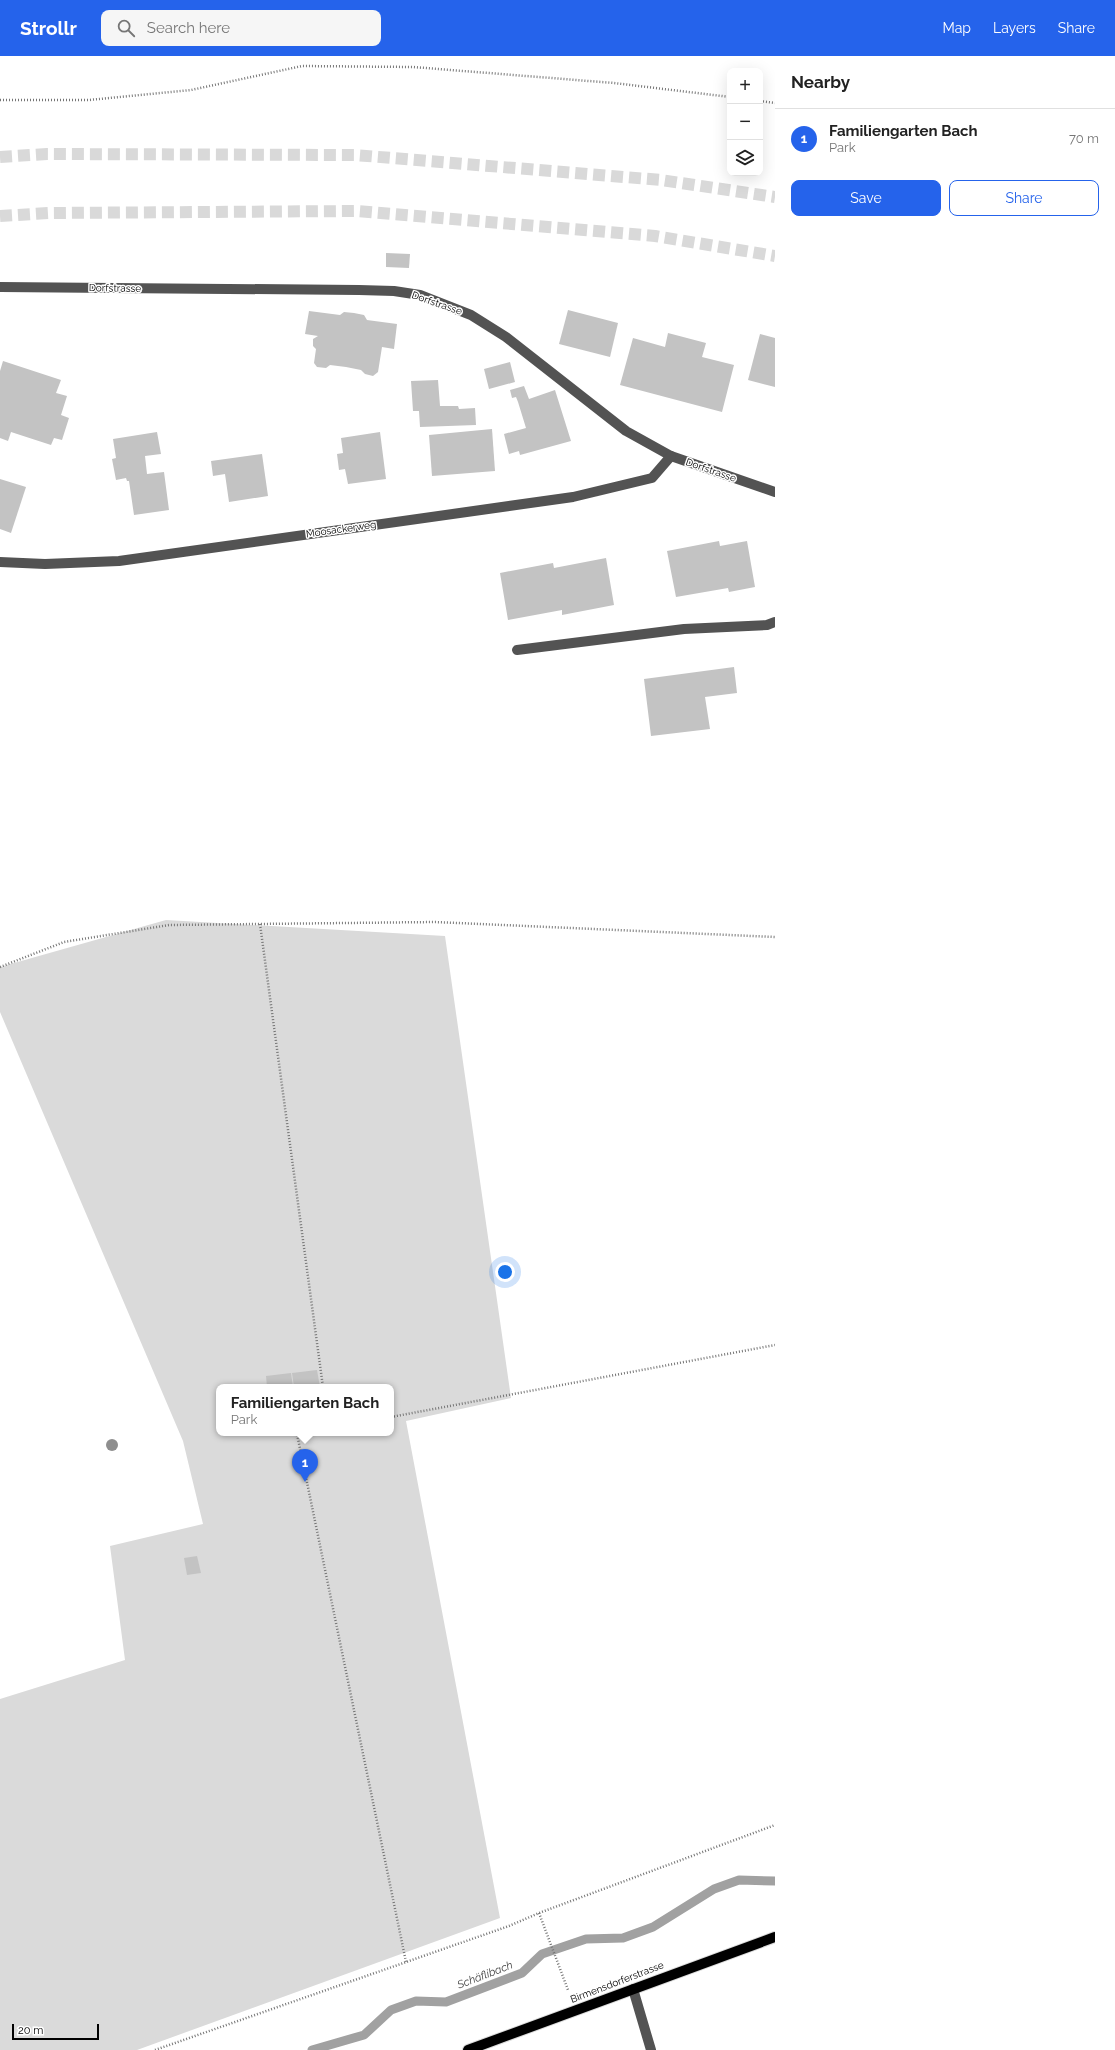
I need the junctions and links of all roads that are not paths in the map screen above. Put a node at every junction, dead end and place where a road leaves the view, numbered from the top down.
1 (0, 287) edge
2 (671, 456) junction
3 (775, 492) edge
4 (0, 562) edge
5 (775, 622) edge
6 (517, 650) dead end
7 (775, 1937) edge
8 (633, 1989) junction
9 (468, 2050) edge
10 (651, 2050) edge

1 - 2 street, Dorfstrasse
2 - 3 street, Dorfstrasse
2 - 4 street, Moosackerweg
5 - 6 street
7 - 8 main road, Birmensdorferstrasse
8 - 9 main road, Birmensdorferstrasse
8 - 10 street

